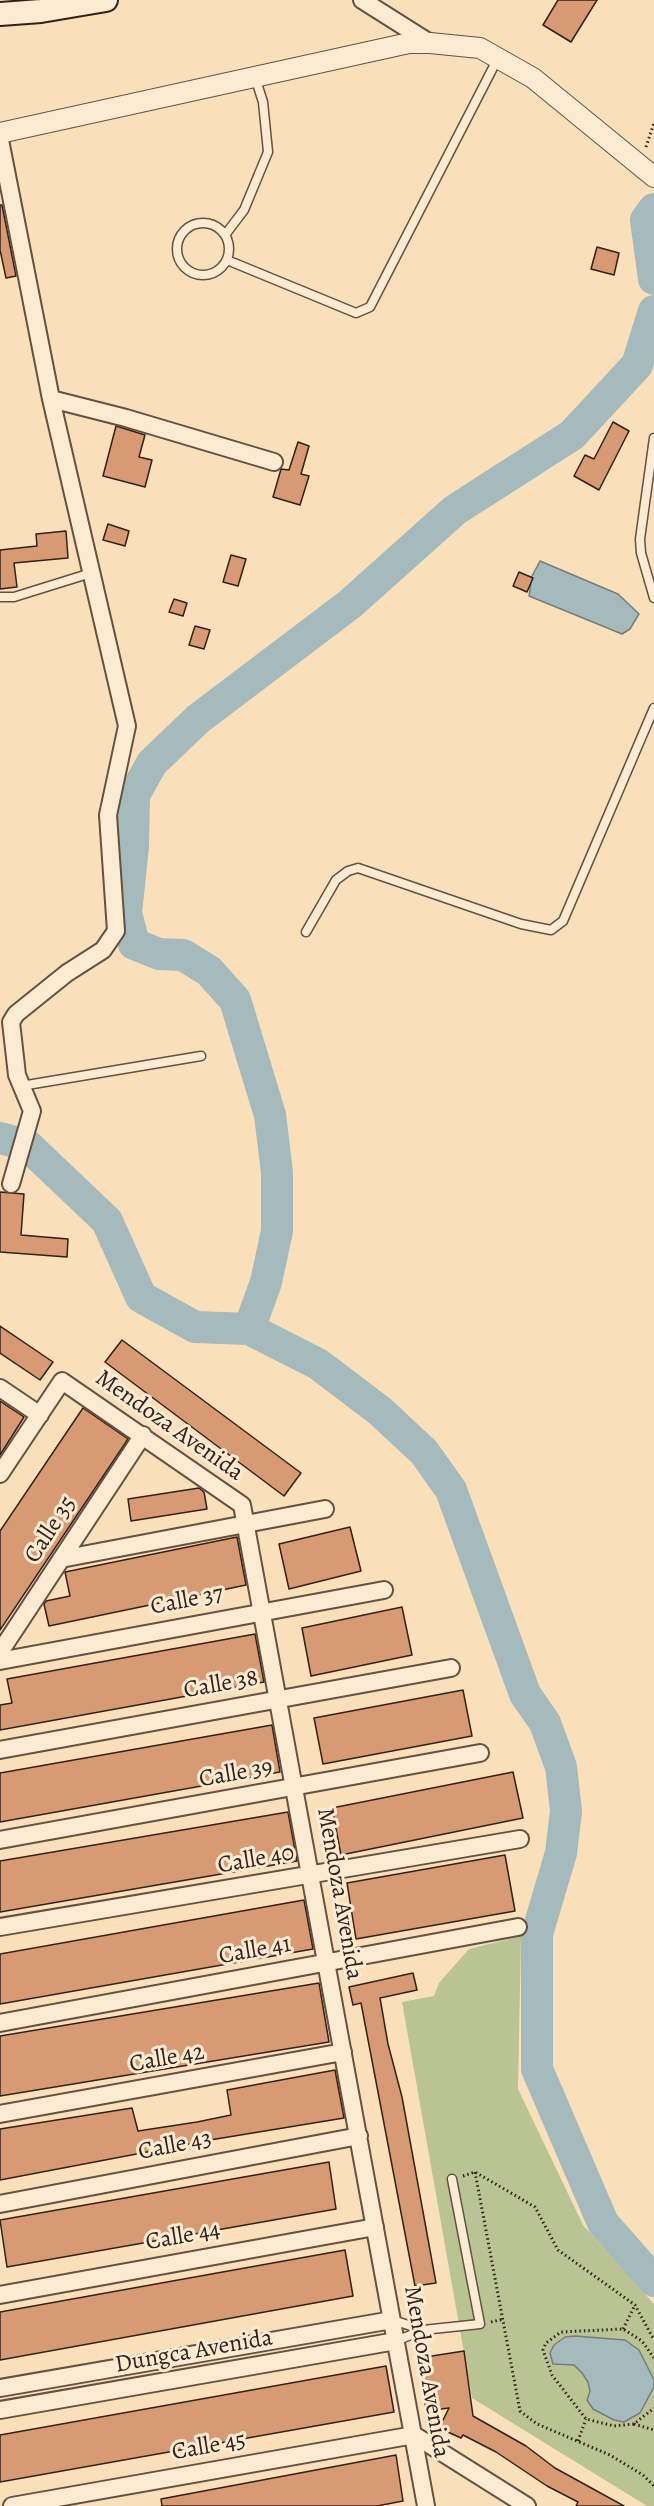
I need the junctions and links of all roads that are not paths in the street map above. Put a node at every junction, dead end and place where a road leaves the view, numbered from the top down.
1 (106, 0) edge
2 (362, 0) edge
3 (0, 14) edge
4 (430, 43) junction
5 (498, 58) junction
6 (255, 77) junction
7 (0, 134) edge
8 (0, 140) edge
9 (649, 173) edge
10 (225, 235) junction
11 (226, 260) junction
12 (51, 399) junction
13 (654, 438) edge
14 (274, 462) dead end
15 (91, 573) junction
16 (0, 597) edge
17 (654, 598) edge
18 (654, 708) edge
19 (306, 932) dead end
20 (201, 1056) dead end
21 (21, 1086) junction
22 (11, 1184) dead end
23 (0, 1388) edge
24 (40, 1415) junction
25 (142, 1435) junction
26 (0, 1474) edge
27 (324, 1509) dead end
28 (246, 1524) junction
29 (61, 1559) junction
30 (384, 1590) dead end
31 (262, 1612) junction
32 (0, 1652) edge
33 (0, 1661) edge
34 (451, 1668) dead end
35 (278, 1700) junction
36 (0, 1750) edge
37 (480, 1753) dead end
38 (295, 1787) junction
39 (520, 1839) dead end
40 (0, 1840) edge
41 (311, 1875) junction
42 (0, 1927) edge
43 (518, 1927) dead end
44 (327, 1963) junction
45 (0, 2023) edge
46 (343, 2052) junction
47 (0, 2114) edge
48 (359, 2136) junction
49 (452, 2179) road end
50 (0, 2204) edge
51 (375, 2227) junction
52 (0, 2295) edge
53 (392, 2320) junction
54 (423, 2330) junction
55 (396, 2341) junction
56 (0, 2388) edge
57 (0, 2410) edge
58 (414, 2435) junction
59 (518, 2505) edge
60 (12, 2506) edge
61 (426, 2506) edge

1 - 3 main road
2 - 4 street
4 - 5 street
4 - 6 street
5 - 9 street
5 - 11 lane
6 - 7 street
6 - 10 lane
8 - 12 street
10 - 11 lane
10 - 11 lane
12 - 14 street
12 - 15 street
13 - 17 lane
15 - 16 lane
15 - 21 street
18 - 19 lane
20 - 21 lane
21 - 22 street
23 - 24 street
24 - 25 street, Mendoza Avenida
24 - 26 street
25 - 28 street, Mendoza Avenida
25 - 29 street, Calle 35
27 - 28 street
28 - 29 street
28 - 31 street, Mendoza Avenida
29 - 32 street, Calle 35
30 - 31 street, Calle 37
31 - 33 street, Calle 37
31 - 35 street, Mendoza Avenida
34 - 35 street, Calle 38
35 - 36 street, Calle 38
35 - 38 street, Mendoza Avenida
37 - 38 street, Calle 39
38 - 40 street, Calle 39
38 - 41 street, Mendoza Avenida
39 - 41 street, Calle 40
41 - 42 street, Calle 40
41 - 44 street, Mendoza Avenida
43 - 44 street, Calle 41
44 - 45 street, Calle 41
44 - 46 street, Mendoza Avenida
46 - 47 street, Calle 42
46 - 48 street, Mendoza Avenida
48 - 50 street, Calle 43
48 - 51 street, Mendoza Avenida
49 - 54 lane
51 - 52 street, Calle 44
51 - 53 street, Mendoza Avenida
53 - 54 lane
53 - 55 street, Mendoza Avenida
53 - 56 street, Dungca Avenida
54 - 55 lane
55 - 57 street, Dungca Avenida
55 - 58 street, Mendoza Avenida
58 - 59 street
58 - 60 street, Calle 45
58 - 61 street, Mendoza Avenida

